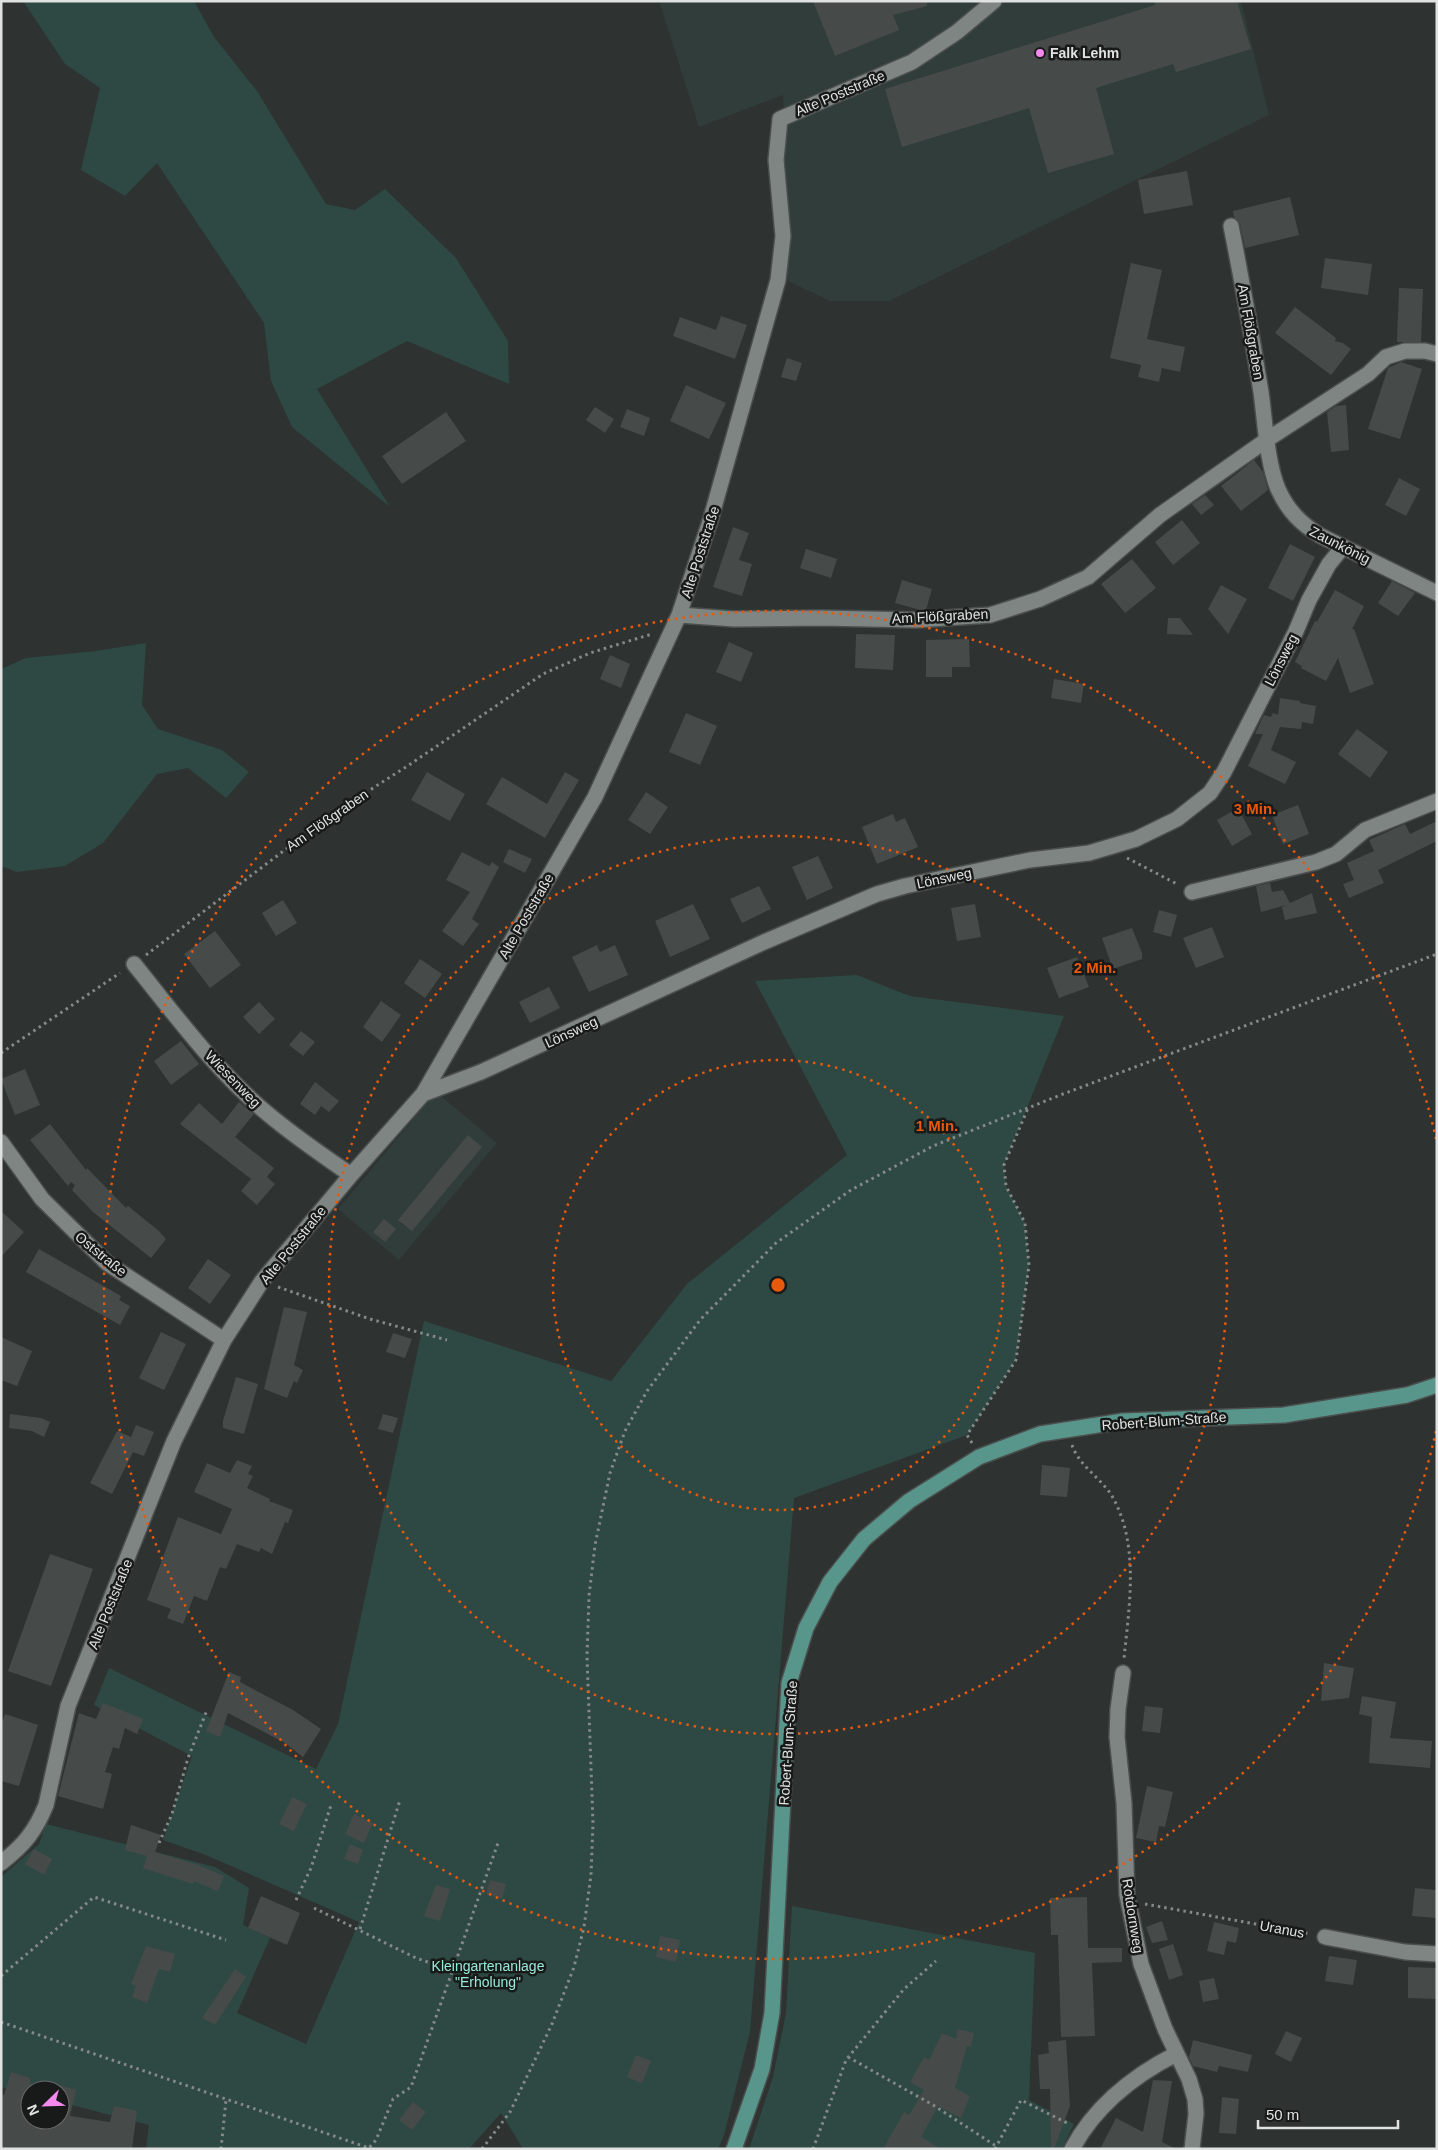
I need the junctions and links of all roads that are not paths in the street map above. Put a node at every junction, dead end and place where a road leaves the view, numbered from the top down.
1 (994, 1) edge
2 (1231, 226) dead end
3 (1437, 354) edge
4 (1268, 439) junction
5 (1343, 547) junction
6 (1437, 593) edge
7 (676, 620) junction
8 (1437, 801) edge
9 (1192, 892) road end
10 (134, 964) road end
11 (423, 1094) junction
12 (1, 1142) edge
13 (351, 1175) junction
14 (224, 1340) junction
15 (1437, 1385) edge
16 (1123, 1673) road end
17 (1, 1863) edge
18 (1325, 1937) road end
19 (1437, 1954) edge
20 (1176, 2054) junction
21 (734, 2149) edge
22 (1072, 2149) edge
23 (1192, 2149) edge

1 - 7 street, Alte Poststraße
2 - 4 street, Am Flößgraben
3 - 4 street, Am Flößgraben
4 - 5 street, Zaunkönig
4 - 7 street, Am Flößgraben
5 - 6 street, Zaunkönig
5 - 11 street, Lönsweg
7 - 11 street, Alte Poststraße
8 - 9 street
10 - 13 street, Wiesenweg
11 - 13 street, Alte Poststraße
12 - 14 street, Oststraße
13 - 14 street, Alte Poststraße
14 - 17 street, Alte Poststraße
15 - 21 main road, Robert-Blum-Straße
16 - 20 street, Rotdornweg
18 - 19 street
20 - 22 street
20 - 23 street, Rotdornweg

